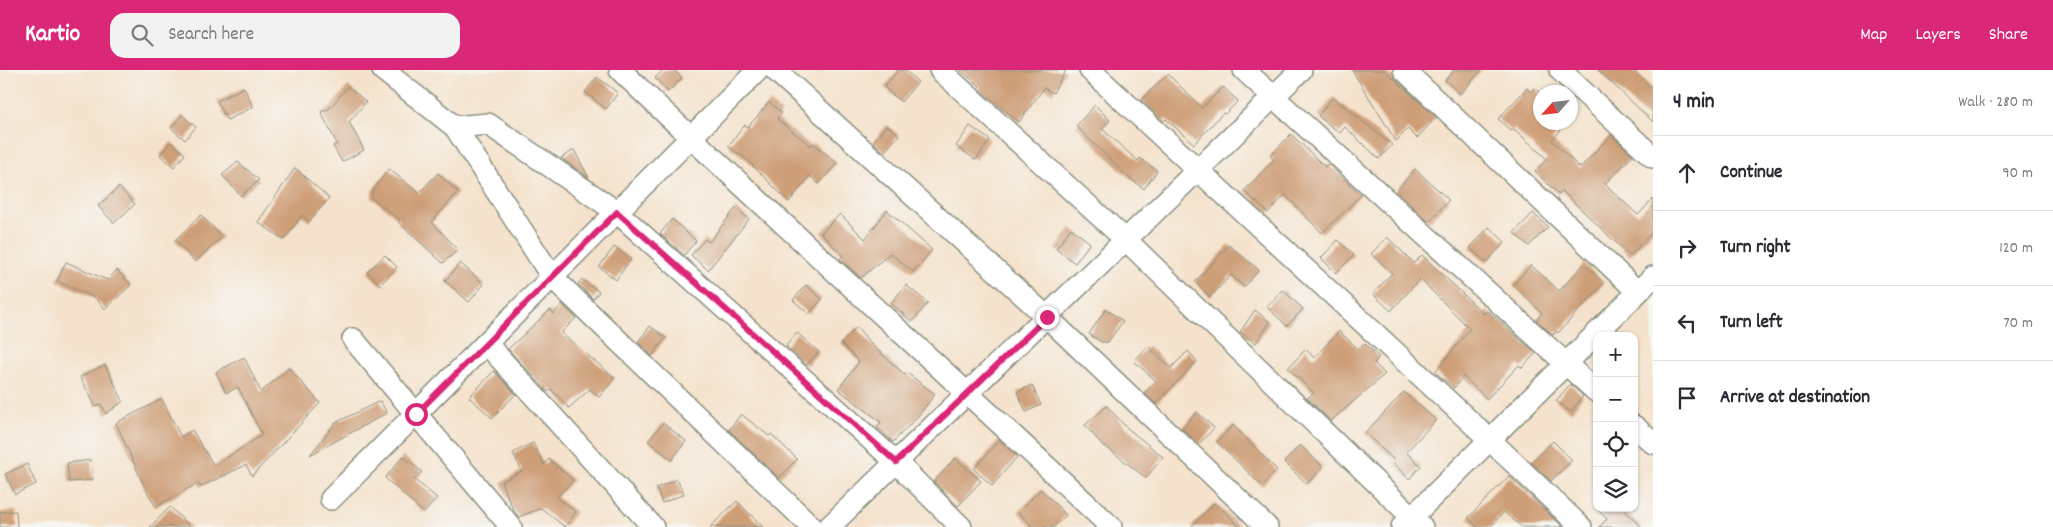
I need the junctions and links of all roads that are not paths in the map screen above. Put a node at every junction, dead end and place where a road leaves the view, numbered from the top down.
1 (382, 70) edge
2 (620, 70) edge
3 (758, 70) edge
4 (775, 70) edge
5 (940, 70) edge
6 (1090, 70) edge
7 (1244, 70) edge
8 (1301, 70) edge
9 (1404, 70) edge
10 (1560, 70) edge
11 (1273, 98) junction
12 (455, 127) junction
13 (691, 138) junction
14 (1653, 157) edge
15 (1198, 171) junction
16 (617, 212) junction
17 (1126, 240) junction
18 (552, 277) junction
19 (1653, 277) edge
20 (1638, 292) junction
21 (1047, 317) junction
22 (353, 339) dead end
23 (486, 343) junction
24 (1566, 364) junction
25 (1593, 388) edge
26 (968, 392) junction
27 (416, 414) junction
28 (1638, 429) edge
29 (1490, 439) junction
30 (1653, 442) edge
31 (896, 462) junction
32 (331, 499) dead end
33 (1412, 524) edge
34 (511, 527) edge
35 (653, 527) edge
36 (812, 527) edge
37 (828, 527) edge
38 (961, 527) edge
39 (1111, 527) edge
40 (1267, 527) edge
41 (1580, 527) edge

1 - 12 street
2 - 13 street
3 - 13 street
4 - 21 street
5 - 17 street
6 - 15 street
7 - 11 street
8 - 11 street
9 - 20 street
10 - 14 street
11 - 15 street
11 - 24 street
12 - 16 street
12 - 18 street
13 - 16 street
13 - 26 street
15 - 17 street
15 - 29 street
16 - 18 street
16 - 31 street
17 - 21 street
17 - 33 street
18 - 23 street
18 - 36 street
19 - 20 street
20 - 24 street
21 - 26 street
21 - 40 street
22 - 27 street
23 - 27 street
23 - 35 street
24 - 25 street
24 - 29 street
26 - 31 street
26 - 39 street
27 - 32 street
27 - 34 street
28 - 30 street
29 - 33 street
29 - 41 street
31 - 37 street
31 - 38 street

